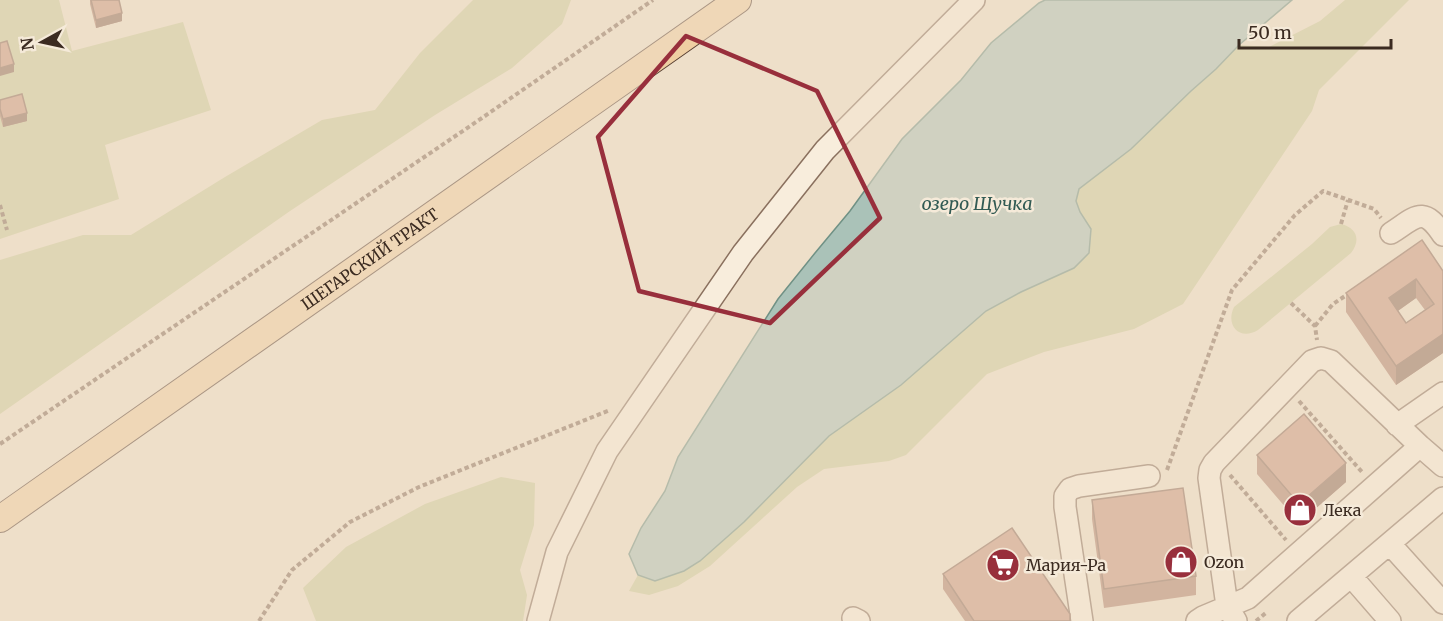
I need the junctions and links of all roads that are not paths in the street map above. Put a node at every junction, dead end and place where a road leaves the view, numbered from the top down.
1 (738, 0) edge
2 (970, 1) edge
3 (1391, 233) road end
4 (1443, 236) edge
5 (1443, 393) edge
6 (1397, 425) junction
7 (1420, 446) junction
8 (1443, 466) edge
9 (1158, 474) road end
10 (1443, 498) edge
11 (0, 519) edge
12 (1390, 544) junction
13 (1351, 576) junction
14 (1443, 603) edge
15 (1232, 614) edge
16 (538, 621) edge
17 (1083, 621) edge
18 (1197, 621) edge
19 (1298, 621) edge
20 (1390, 621) edge

1 - 11 main road, ШЕГАРСКИЙ ТРАКТ
2 - 16 street
3 - 4 street
5 - 6 street
6 - 7 street
6 - 15 street
7 - 8 street
7 - 15 street
9 - 17 street
10 - 12 street
12 - 13 street
12 - 14 street
13 - 19 street
13 - 20 street
15 - 18 street

